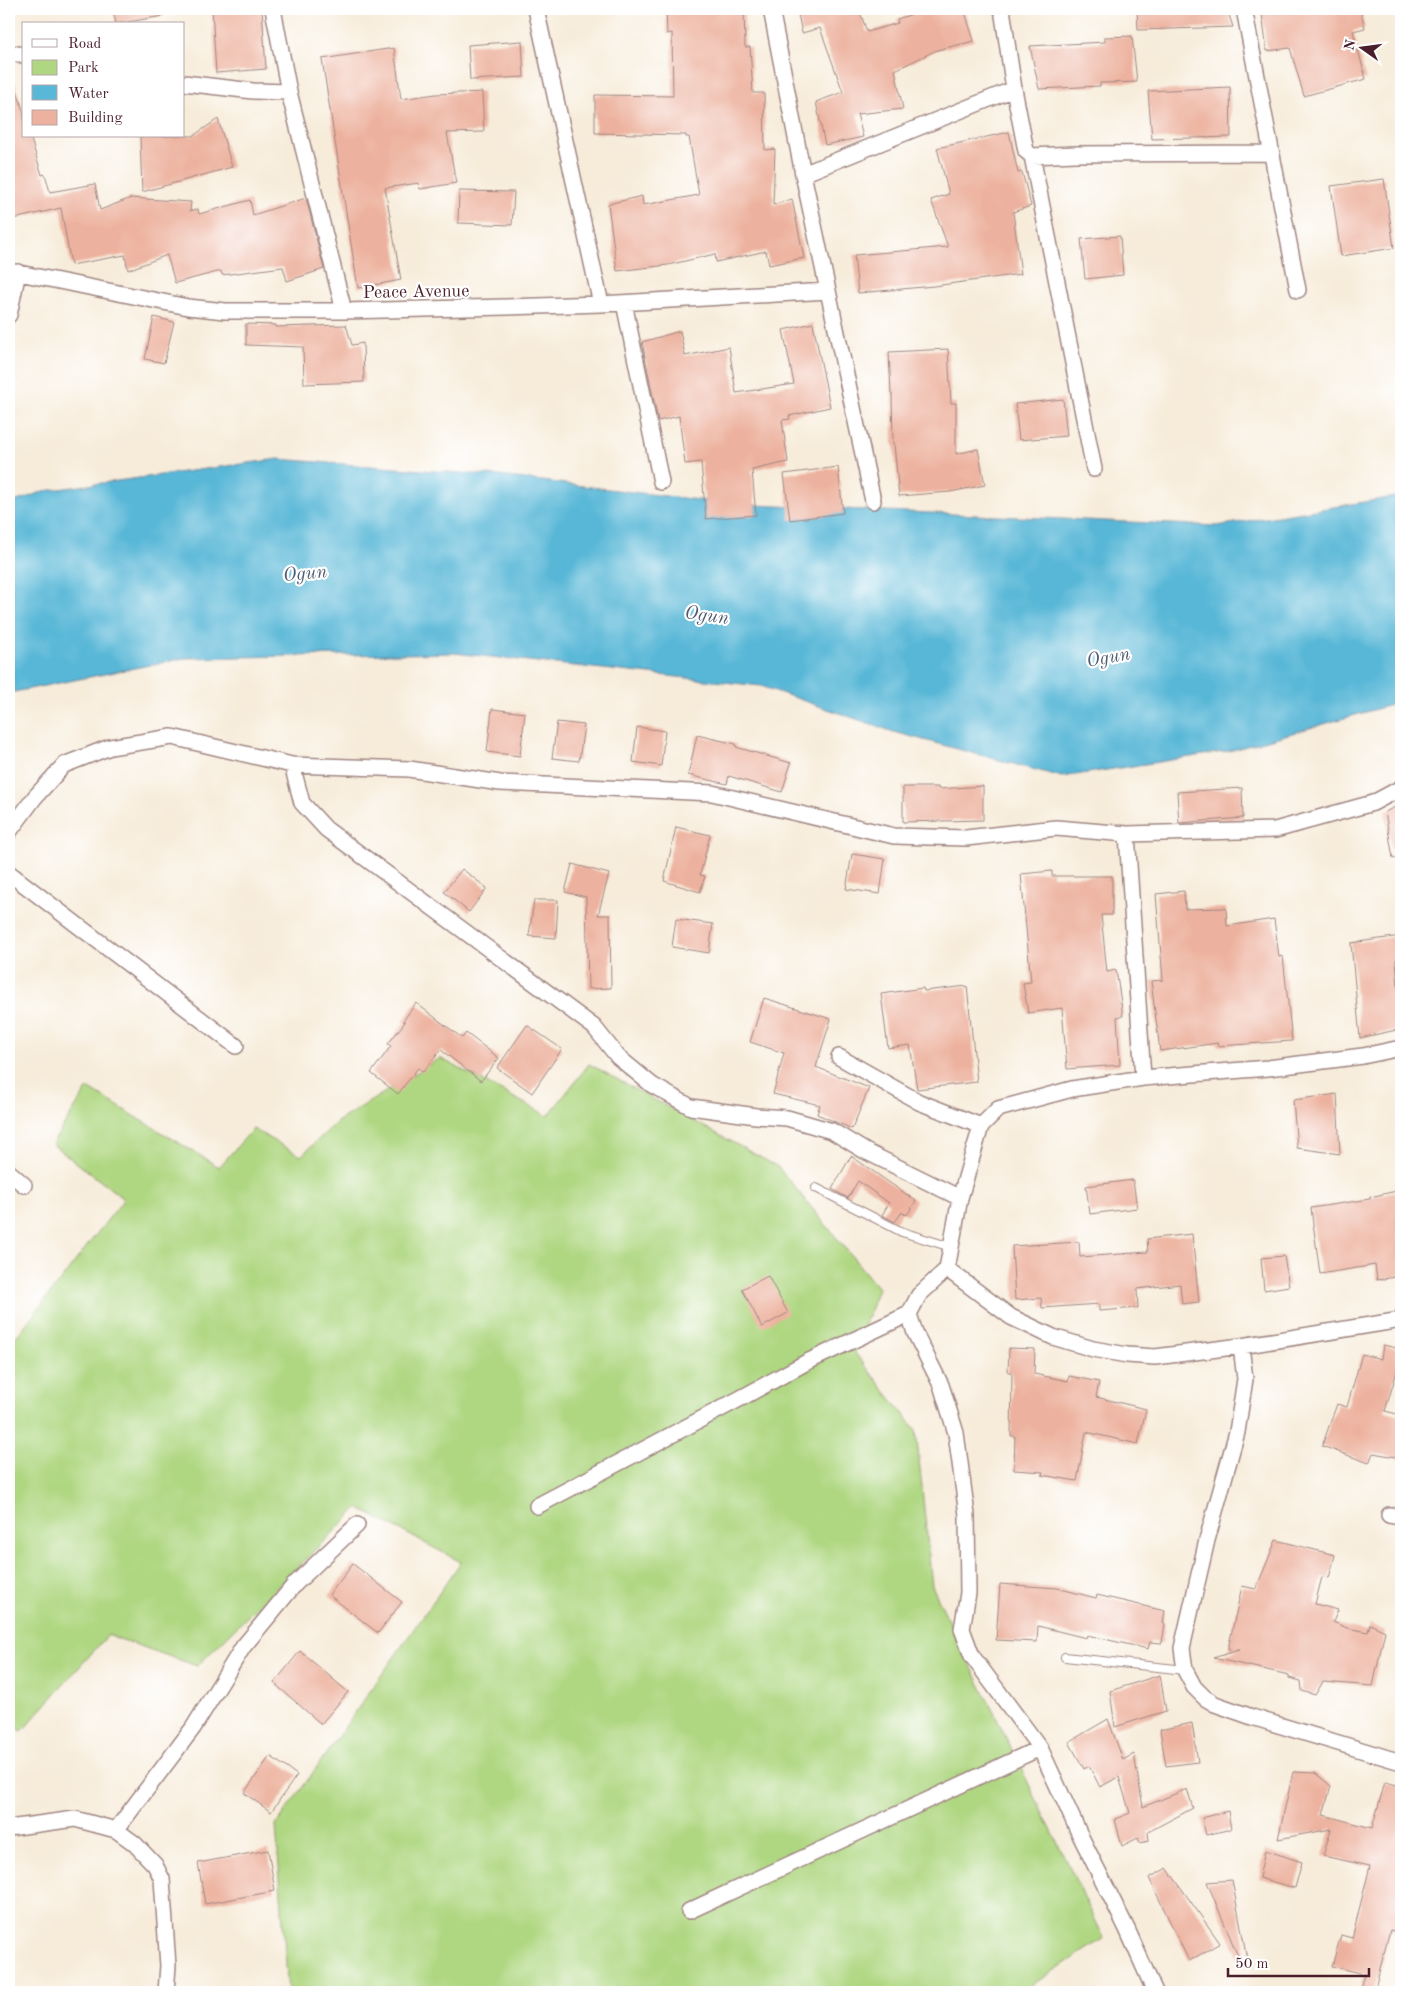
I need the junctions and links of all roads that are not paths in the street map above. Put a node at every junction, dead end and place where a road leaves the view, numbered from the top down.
1 (273, 9) edge
2 (536, 9) edge
3 (771, 9) edge
4 (1002, 9) edge
5 (1244, 9) edge
6 (9, 53) edge
7 (22, 55) edge
8 (185, 83) edge
9 (1014, 89) junction
10 (289, 92) junction
11 (1271, 153) junction
12 (1032, 156) junction
13 (803, 174) junction
14 (14, 271) edge
15 (1298, 290) dead end
16 (828, 291) junction
17 (624, 303) junction
18 (601, 304) junction
19 (344, 311) junction
20 (9, 315) edge
21 (1094, 469) dead end
22 (661, 482) dead end
23 (873, 501) dead end
24 (292, 765) junction
25 (1401, 788) edge
26 (9, 832) edge
27 (1127, 834) junction
28 (9, 873) edge
29 (236, 1046) dead end
30 (1401, 1048) edge
31 (839, 1057) dead end
32 (1143, 1078) junction
33 (981, 1126) junction
34 (9, 1172) edge
35 (24, 1185) dead end
36 (816, 1188) dead end
37 (960, 1198) junction
38 (951, 1247) junction
39 (948, 1269) junction
40 (909, 1314) junction
41 (1401, 1320) edge
42 (1241, 1346) junction
43 (537, 1506) dead end
44 (357, 1525) dead end
45 (1064, 1657) dead end
46 (1185, 1670) junction
47 (1040, 1748) junction
48 (1401, 1762) edge
49 (9, 1828) edge
50 (116, 1830) junction
51 (689, 1911) dead end
52 (166, 1992) edge
53 (1155, 1992) edge

1 - 10 street
2 - 18 street
3 - 13 street
4 - 9 street
5 - 11 street
6 - 7 street
8 - 10 street
9 - 12 street
9 - 13 street
10 - 19 street
11 - 12 street
11 - 15 street
12 - 21 street
13 - 16 street
14 - 19 street, Peace Avenue
14 - 20 street
16 - 17 street, Peace Avenue
16 - 23 street
17 - 18 street, Peace Avenue
17 - 22 street
18 - 19 street, Peace Avenue
24 - 26 street
24 - 27 street
24 - 37 street
25 - 27 street
27 - 32 street
28 - 29 street
30 - 32 street
31 - 33 street
32 - 33 street
33 - 37 street
34 - 35 street
36 - 38 lane
37 - 38 street
38 - 39 street
39 - 40 street
39 - 42 street
40 - 43 street
40 - 47 street
41 - 42 street
42 - 46 street
44 - 50 street
45 - 46 lane
46 - 48 street
47 - 51 street
47 - 53 street
49 - 50 street
50 - 52 street

